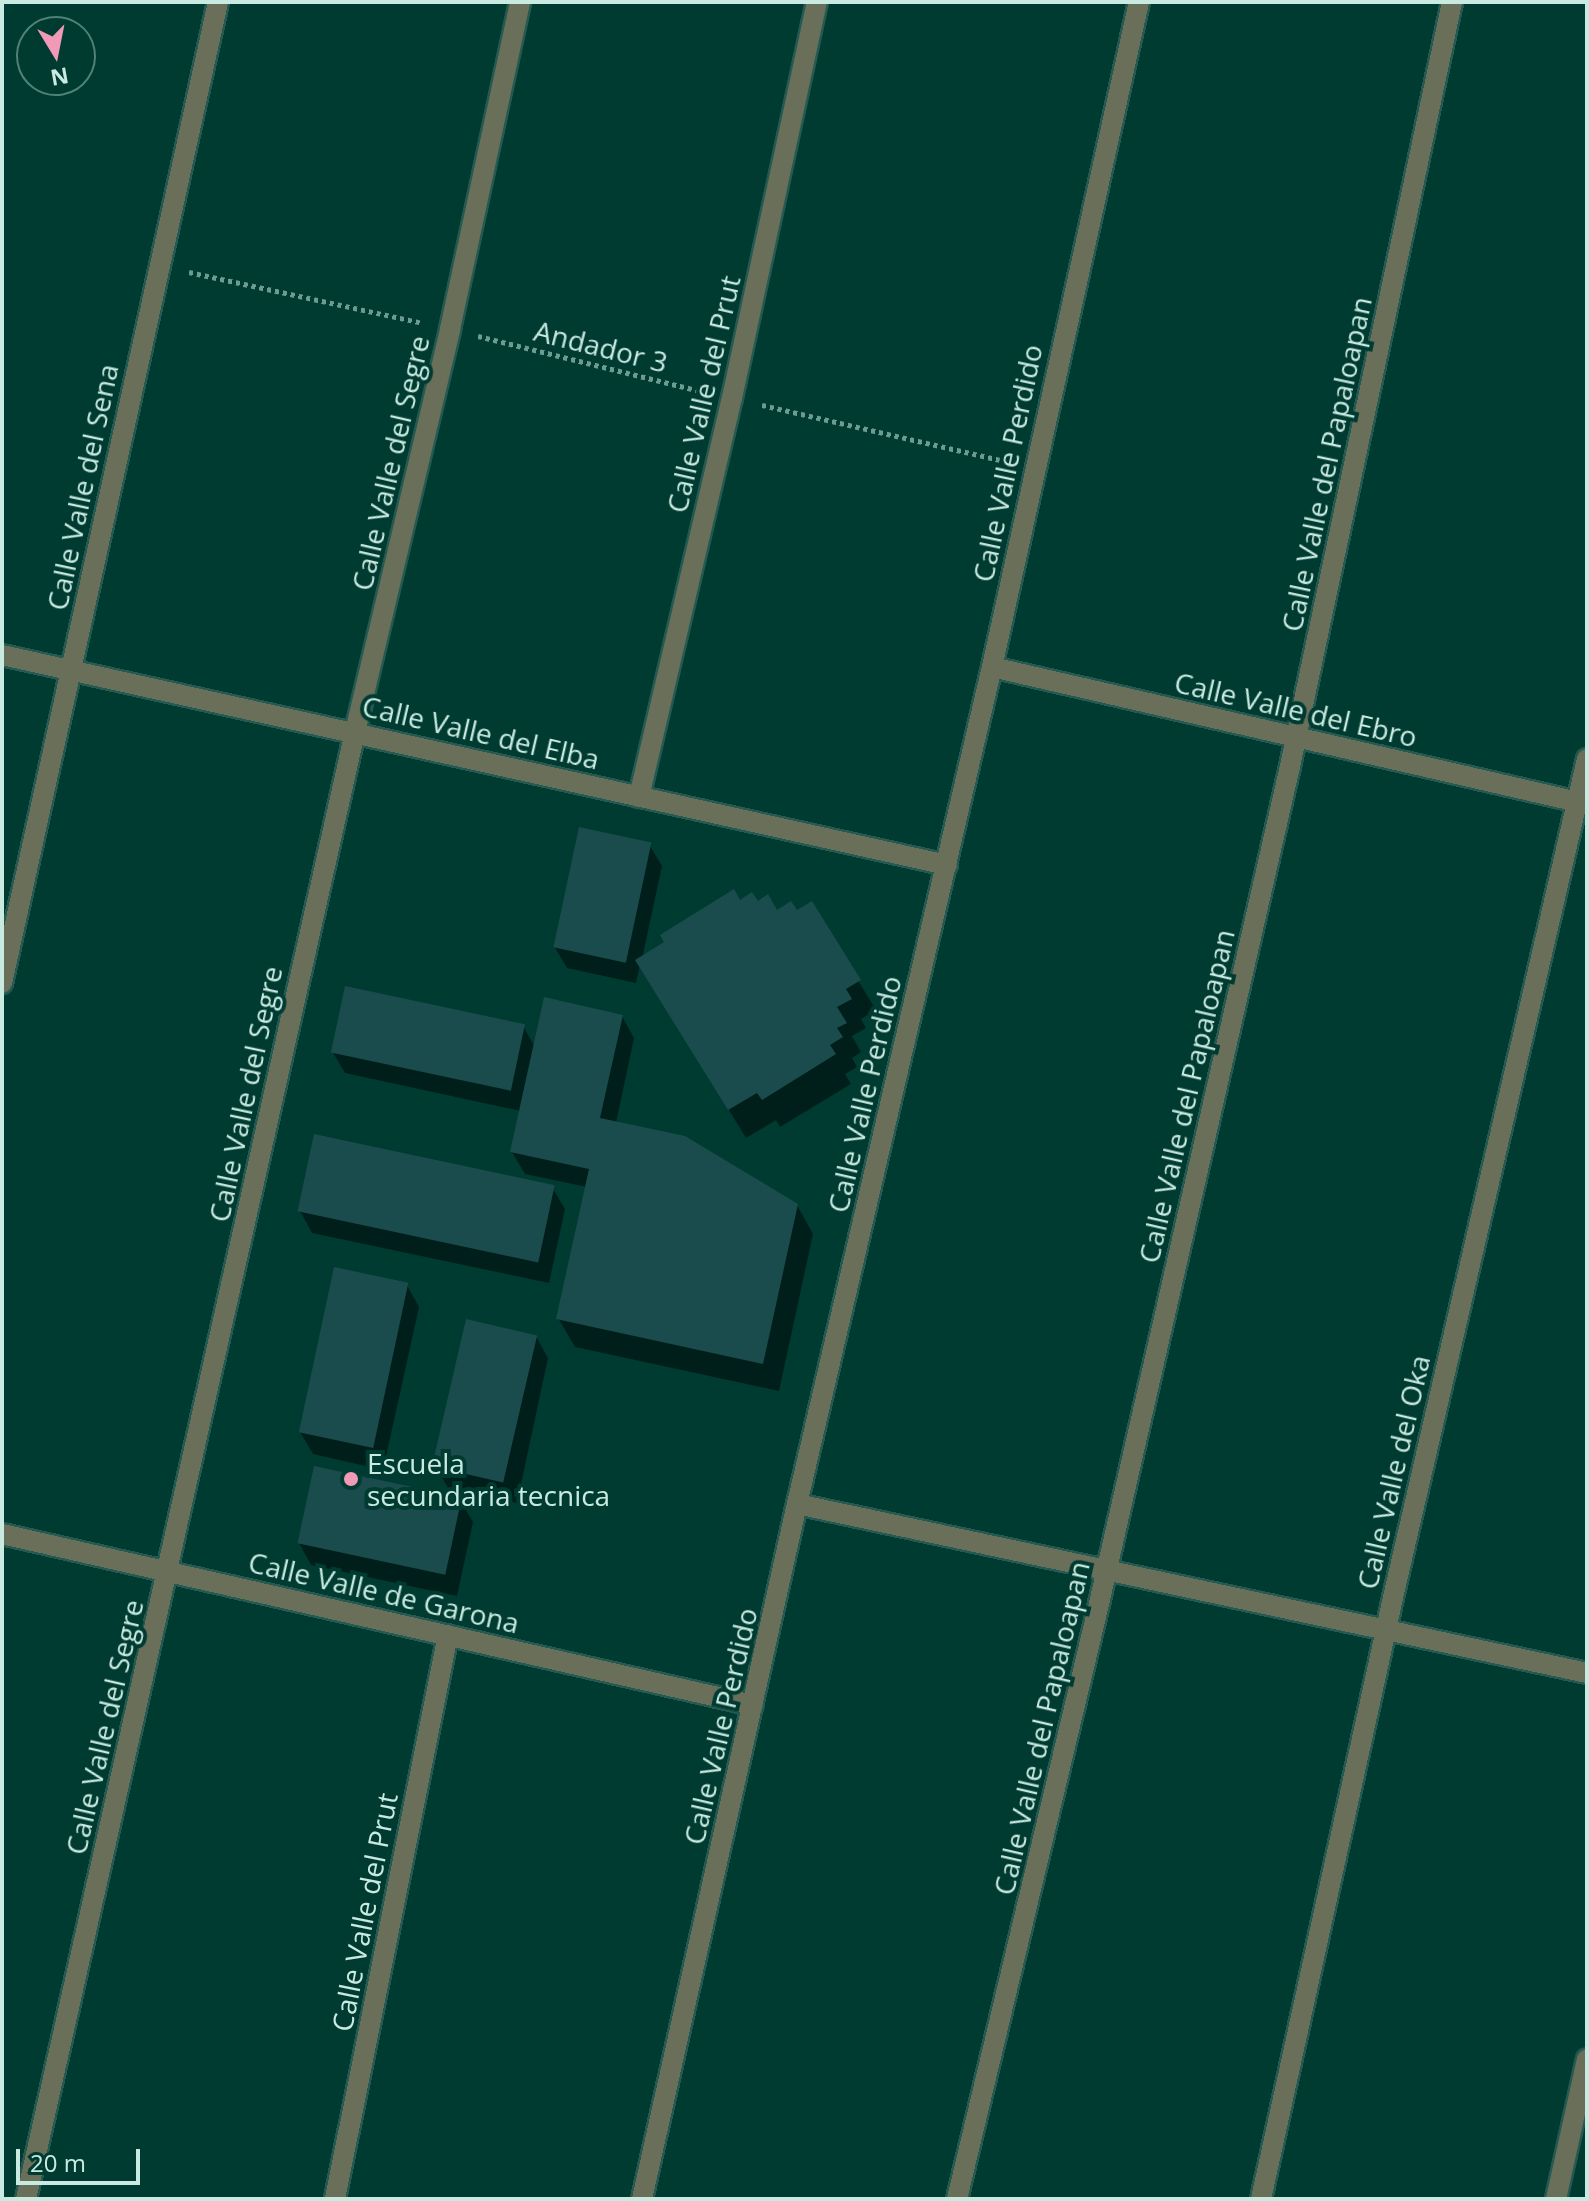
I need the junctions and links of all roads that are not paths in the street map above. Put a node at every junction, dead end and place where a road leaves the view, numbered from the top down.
1 (218, 2) edge
2 (520, 2) edge
3 (817, 2) edge
4 (1139, 2) edge
5 (1452, 2) edge
6 (2, 655) edge
7 (992, 667) junction
8 (73, 670) junction
9 (355, 732) junction
10 (1296, 738) junction
11 (1587, 759) edge
12 (639, 797) junction
13 (1582, 803) edge
14 (947, 865) junction
15 (2, 983) edge
16 (797, 1504) junction
17 (2, 1534) edge
18 (1107, 1570) junction
19 (169, 1572) junction
20 (1386, 1628) junction
21 (448, 1635) junction
22 (1587, 1673) edge
23 (753, 1705) junction
24 (1587, 2059) edge
25 (26, 2199) edge
26 (335, 2199) edge
27 (642, 2199) edge
28 (957, 2199) edge
29 (1261, 2199) edge
30 (1556, 2199) edge

1 - 8 street, Calle Valle del Sena
2 - 9 street, Calle Valle del Segre
3 - 12 street, Calle Valle del Prut
4 - 7 street, Calle Valle Perdido
5 - 10 street, Calle Valle del Papaloapan
6 - 8 street, Calle Valle del Elba
7 - 10 street, Calle Valle del Ebro
7 - 14 street, Calle Valle Perdido
8 - 9 street, Calle Valle del Elba
8 - 15 street, Calle Valle del Sena
9 - 12 street, Calle Valle del Elba
9 - 19 street, Calle Valle del Segre
10 - 13 street, Calle Valle del Ebro
10 - 18 street, Calle Valle del Papaloapan
11 - 13 street, Calle Valle del Oka
12 - 14 street, Calle Valle del Elba
13 - 20 street, Calle Valle del Oka
14 - 16 street, Calle Valle Perdido
16 - 18 street
16 - 23 street, Calle Valle Perdido
17 - 19 street, Calle Valle de Garona
18 - 20 street
18 - 28 street, Calle Valle del Papaloapan
19 - 21 street, Calle Valle de Garona
19 - 25 street, Calle Valle del Segre
20 - 22 street
20 - 29 street, Calle Valle del Oka
21 - 23 street, Calle Valle de Garona
21 - 26 street, Calle Valle del Prut
23 - 27 street, Calle Valle Perdido
24 - 30 street

